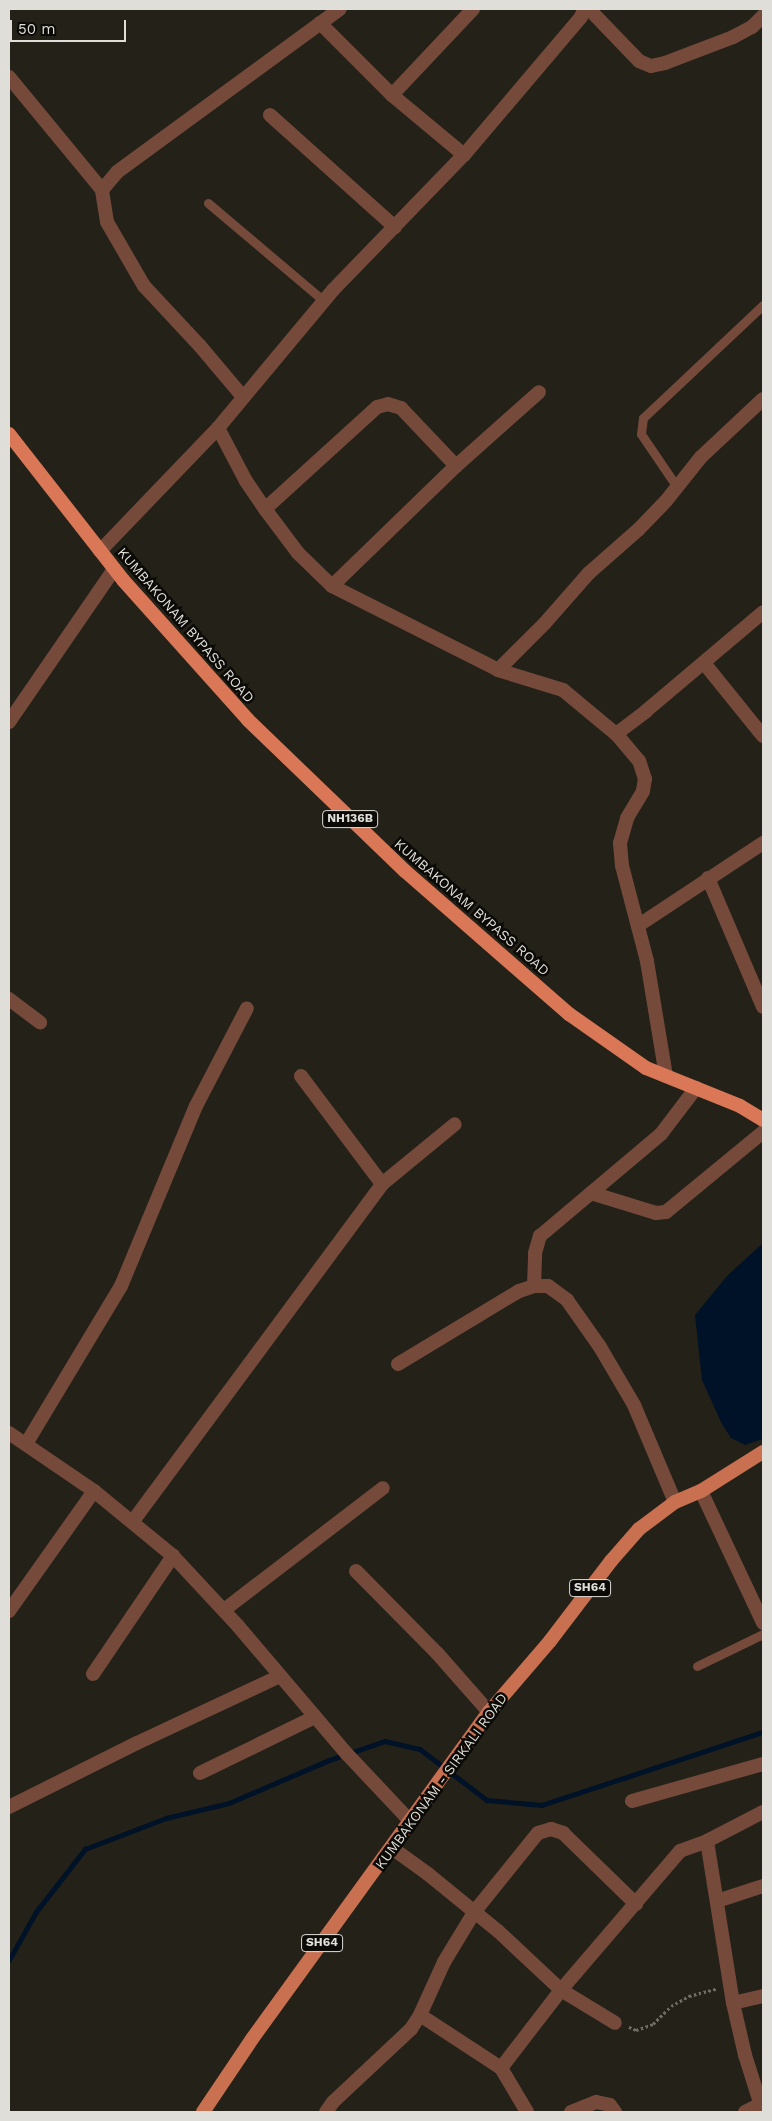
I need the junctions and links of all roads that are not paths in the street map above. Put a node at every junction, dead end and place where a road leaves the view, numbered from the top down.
1 (340, 9) edge
2 (473, 9) edge
3 (584, 9) edge
4 (589, 9) edge
5 (763, 16) edge
6 (320, 23) junction
7 (9, 77) edge
8 (392, 95) junction
9 (270, 115) dead end
10 (464, 155) junction
11 (102, 190) junction
12 (208, 203) dead end
13 (395, 227) junction
14 (324, 301) junction
15 (763, 306) edge
16 (539, 392) dead end
17 (243, 397) junction
18 (763, 399) edge
19 (218, 428) junction
20 (9, 434) edge
21 (456, 466) junction
22 (677, 488) junction
23 (265, 510) junction
24 (100, 551) junction
25 (114, 569) junction
26 (332, 586) junction
27 (763, 612) edge
28 (704, 663) junction
29 (498, 670) junction
30 (9, 722) edge
31 (616, 734) junction
32 (763, 736) edge
33 (763, 843) edge
34 (708, 878) junction
35 (639, 925) junction
36 (9, 999) edge
37 (763, 1007) edge
38 (247, 1008) dead end
39 (40, 1022) dead end
40 (301, 1076) dead end
41 (666, 1076) junction
42 (696, 1088) junction
43 (763, 1120) edge
44 (455, 1124) dead end
45 (763, 1132) edge
46 (382, 1184) junction
47 (591, 1193) junction
48 (534, 1286) junction
49 (398, 1364) dead end
50 (9, 1432) edge
51 (26, 1444) junction
52 (763, 1452) edge
53 (383, 1488) dead end
54 (94, 1491) junction
55 (701, 1491) junction
56 (675, 1502) junction
57 (133, 1521) junction
58 (173, 1556) junction
59 (356, 1570) dead end
60 (224, 1610) junction
61 (9, 1611) edge
62 (763, 1623) edge
63 (763, 1634) edge
64 (697, 1666) dead end
65 (93, 1674) dead end
66 (280, 1676) junction
67 (489, 1712) junction
68 (315, 1717) junction
69 (763, 1764) edge
70 (200, 1773) dead end
71 (632, 1801) dead end
72 (9, 1807) edge
73 (763, 1812) edge
74 (411, 1822) junction
75 (707, 1841) junction
76 (392, 1848) junction
77 (763, 1886) edge
78 (717, 1901) junction
79 (636, 1904) junction
80 (475, 1911) junction
81 (561, 1990) junction
82 (763, 1996) edge
83 (733, 2003) junction
84 (420, 2015) junction
85 (615, 2023) road end
86 (501, 2068) junction
87 (762, 2106) edge
88 (203, 2112) edge
89 (326, 2112) edge
90 (527, 2112) edge
91 (571, 2112) edge
92 (615, 2112) edge
93 (745, 2112) edge

1 - 6 street
2 - 8 street
3 - 10 street
4 - 5 street
6 - 8 street
6 - 11 street
7 - 11 street
8 - 10 street
9 - 13 street
10 - 13 street
11 - 17 street
12 - 14 lane
13 - 14 street
14 - 17 street
15 - 22 lane
16 - 21 street
17 - 19 street
18 - 22 street
19 - 23 street
19 - 24 street
20 - 24 highway, KUMBAKONAM BYPASS ROAD / NH136B
21 - 23 street
21 - 26 street
22 - 29 street
23 - 26 street
24 - 25 highway, KUMBAKONAM BYPASS ROAD / NH136B
25 - 30 street
25 - 41 highway, KUMBAKONAM BYPASS ROAD / NH136B
26 - 29 street
27 - 28 street
28 - 31 street
28 - 32 street
29 - 31 street
31 - 35 street
33 - 34 street
34 - 35 street
34 - 37 street
35 - 41 street
36 - 39 street
38 - 51 street
40 - 46 street
41 - 42 highway, KUMBAKONAM BYPASS ROAD / NH136B
42 - 43 highway, KUMBAKONAM BYPASS ROAD / NH136B
42 - 47 street
44 - 46 street
45 - 47 street
46 - 57 street
47 - 48 street
48 - 49 street
48 - 56 street
50 - 51 street
51 - 54 street
52 - 55 main road, KUMBAKONAM - SIRKALI ROAD / SH64
53 - 60 street
54 - 57 street
54 - 61 street
55 - 56 main road, KUMBAKONAM - SIRKALI ROAD / SH64
55 - 62 street
56 - 67 main road, KUMBAKONAM - SIRKALI ROAD / SH64
57 - 58 street
58 - 60 street
58 - 65 street
59 - 67 street
60 - 66 street
63 - 64 lane
66 - 68 street
66 - 72 street
67 - 74 main road, KUMBAKONAM - SIRKALI ROAD / SH64
68 - 70 street
68 - 74 street
69 - 71 street
73 - 75 street
74 - 76 main road, KUMBAKONAM - SIRKALI ROAD / SH64
75 - 78 street
75 - 79 street
76 - 80 street
76 - 88 main road, KUMBAKONAM - SIRKALI ROAD / SH64
77 - 78 street
78 - 83 street
79 - 80 street
79 - 81 street
80 - 81 street
80 - 84 street
81 - 85 street
81 - 86 street
82 - 83 street
83 - 87 street
84 - 86 street
84 - 89 street
86 - 90 street
87 - 93 street
91 - 92 street

